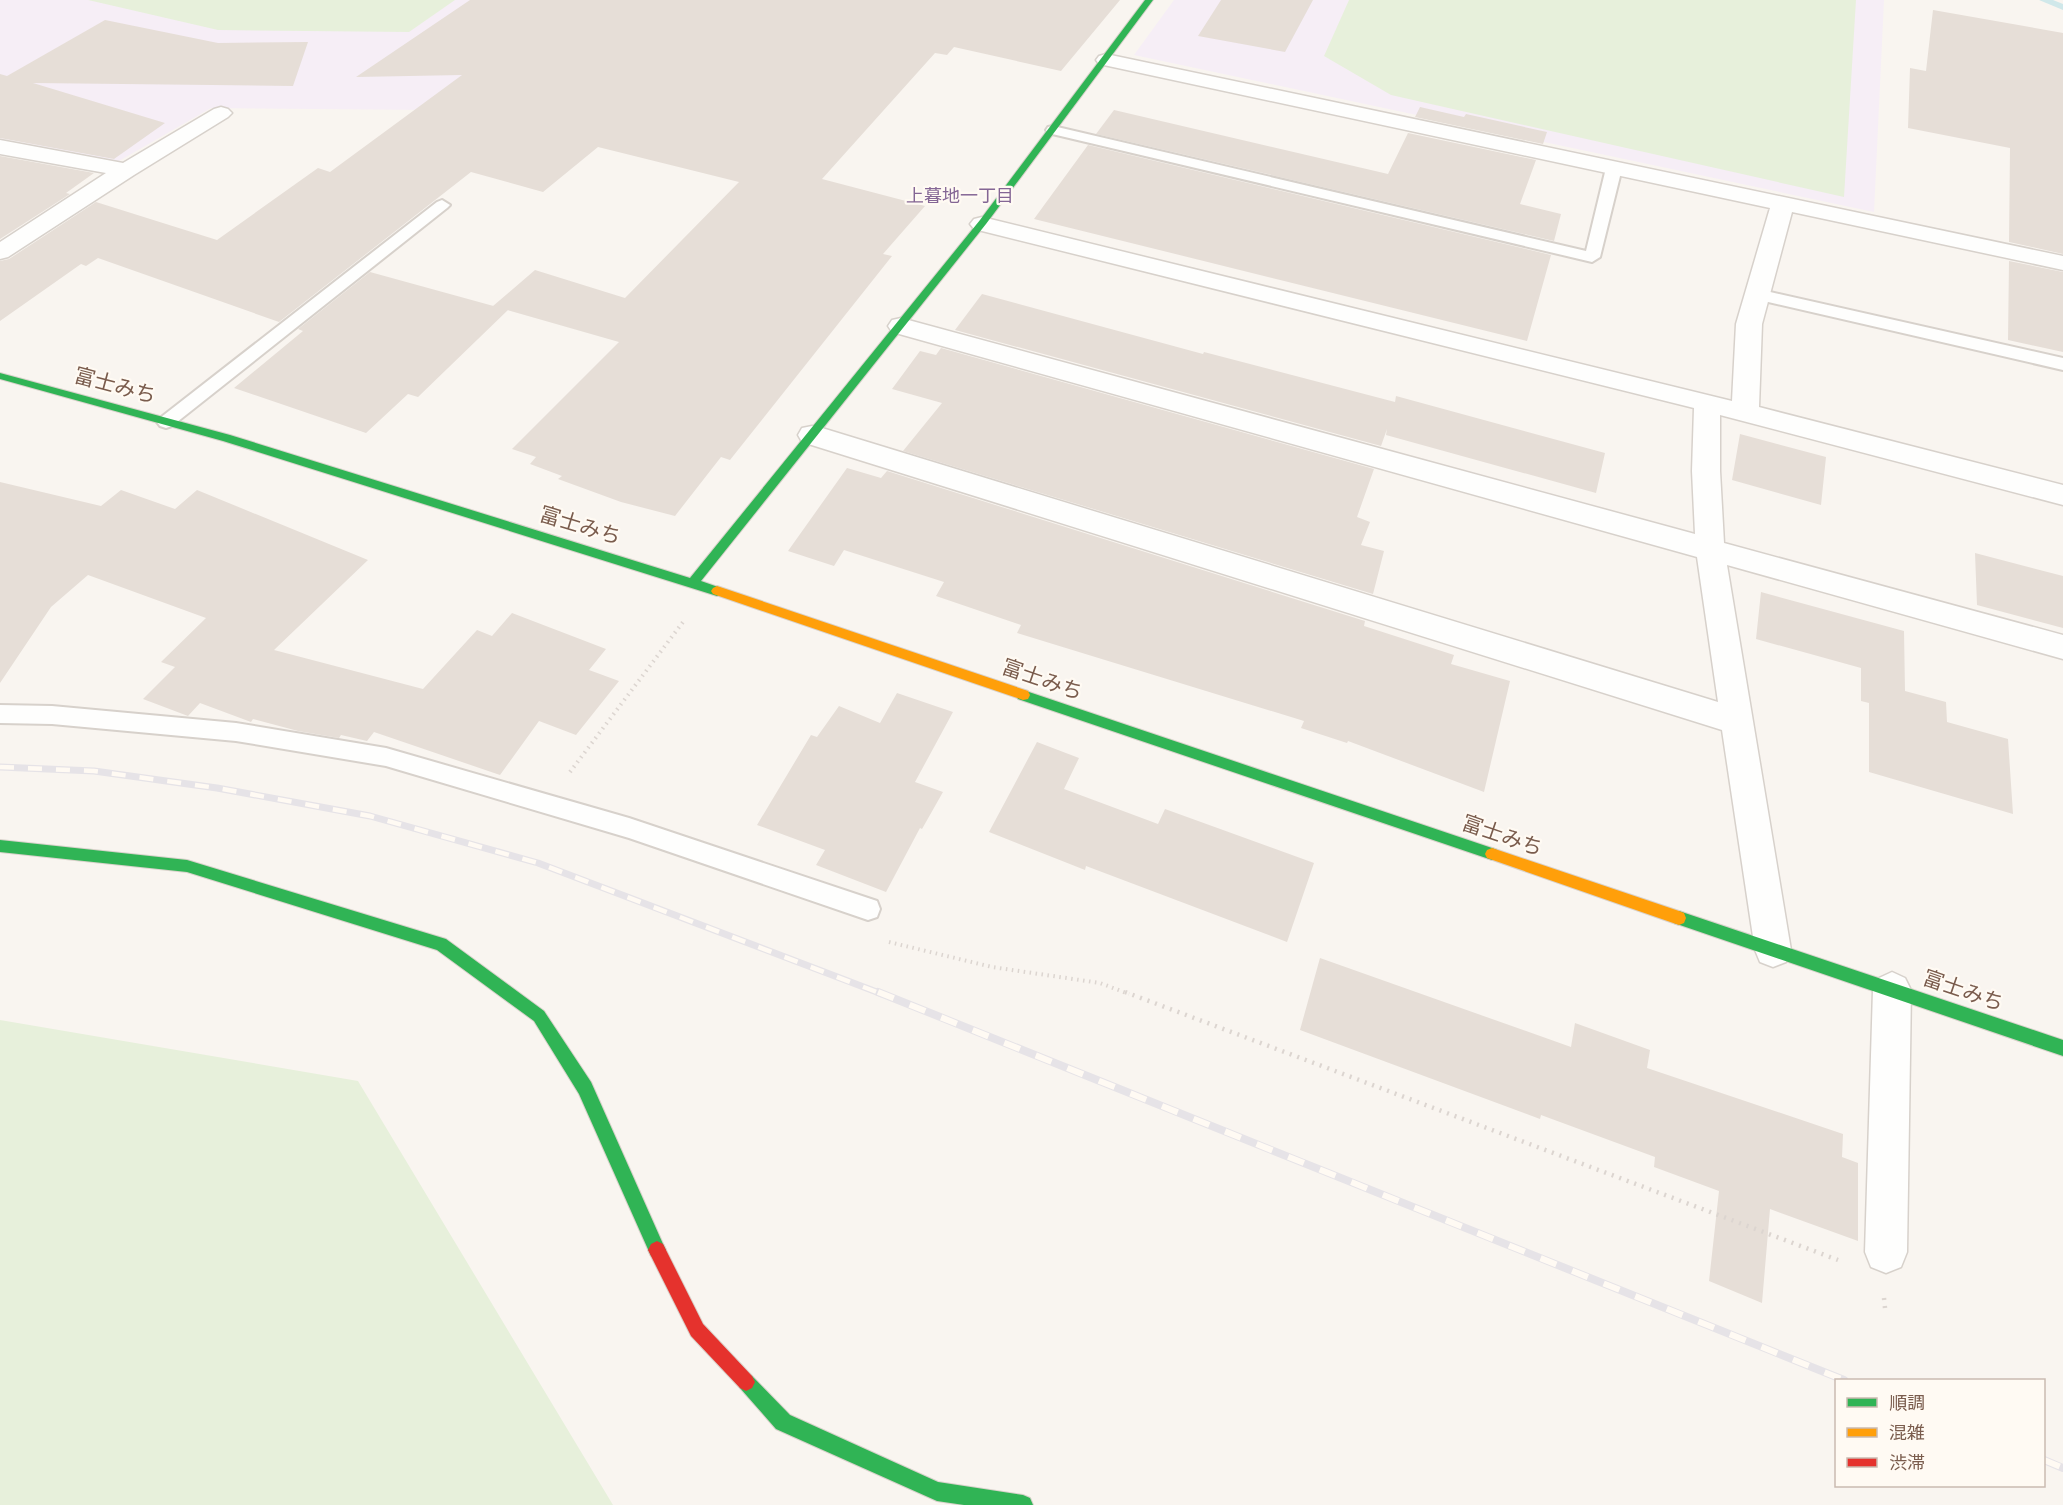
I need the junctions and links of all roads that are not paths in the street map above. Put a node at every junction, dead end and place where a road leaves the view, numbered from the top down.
1 (1149, 0) edge
2 (1106, 60) junction
3 (221, 113) dead end
4 (1053, 130) junction
5 (0, 147) edge
6 (1614, 168) junction
7 (126, 170) junction
8 (1783, 204) junction
9 (442, 205) dead end
10 (982, 224) junction
11 (0, 252) edge
12 (2063, 263) edge
13 (1757, 294) junction
14 (901, 326) junction
15 (2063, 364) edge
16 (0, 376) edge
17 (1707, 403) junction
18 (1745, 413) junction
19 (166, 422) junction
20 (812, 435) junction
21 (2063, 495) edge
22 (1710, 548) junction
23 (693, 583) junction
24 (2063, 647) edge
25 (0, 714) edge
26 (1737, 721) junction
27 (0, 846) edge
28 (868, 909) road end
29 (1773, 950) junction
30 (1892, 990) junction
31 (2063, 1048) edge
32 (1886, 1252) road end
33 (1023, 1505) edge

1 - 2 main road
2 - 4 main road
2 - 6 street
3 - 7 street
4 - 6 lane
4 - 10 main road
5 - 7 street
6 - 8 street
7 - 11 street
8 - 12 street
8 - 13 street
9 - 19 lane
10 - 14 main road
10 - 17 street
13 - 15 lane
13 - 18 street
14 - 20 main road
14 - 22 street
16 - 19 main road, 富士みち
17 - 18 street
17 - 22 street
18 - 21 street
19 - 23 main road, 富士みち
20 - 23 main road
20 - 26 street
22 - 24 street
22 - 26 street
23 - 29 main road, 富士みち
25 - 28 lane
26 - 29 street
27 - 33 main road
29 - 30 main road, 富士みち
30 - 31 main road, 富士みち
30 - 32 street

